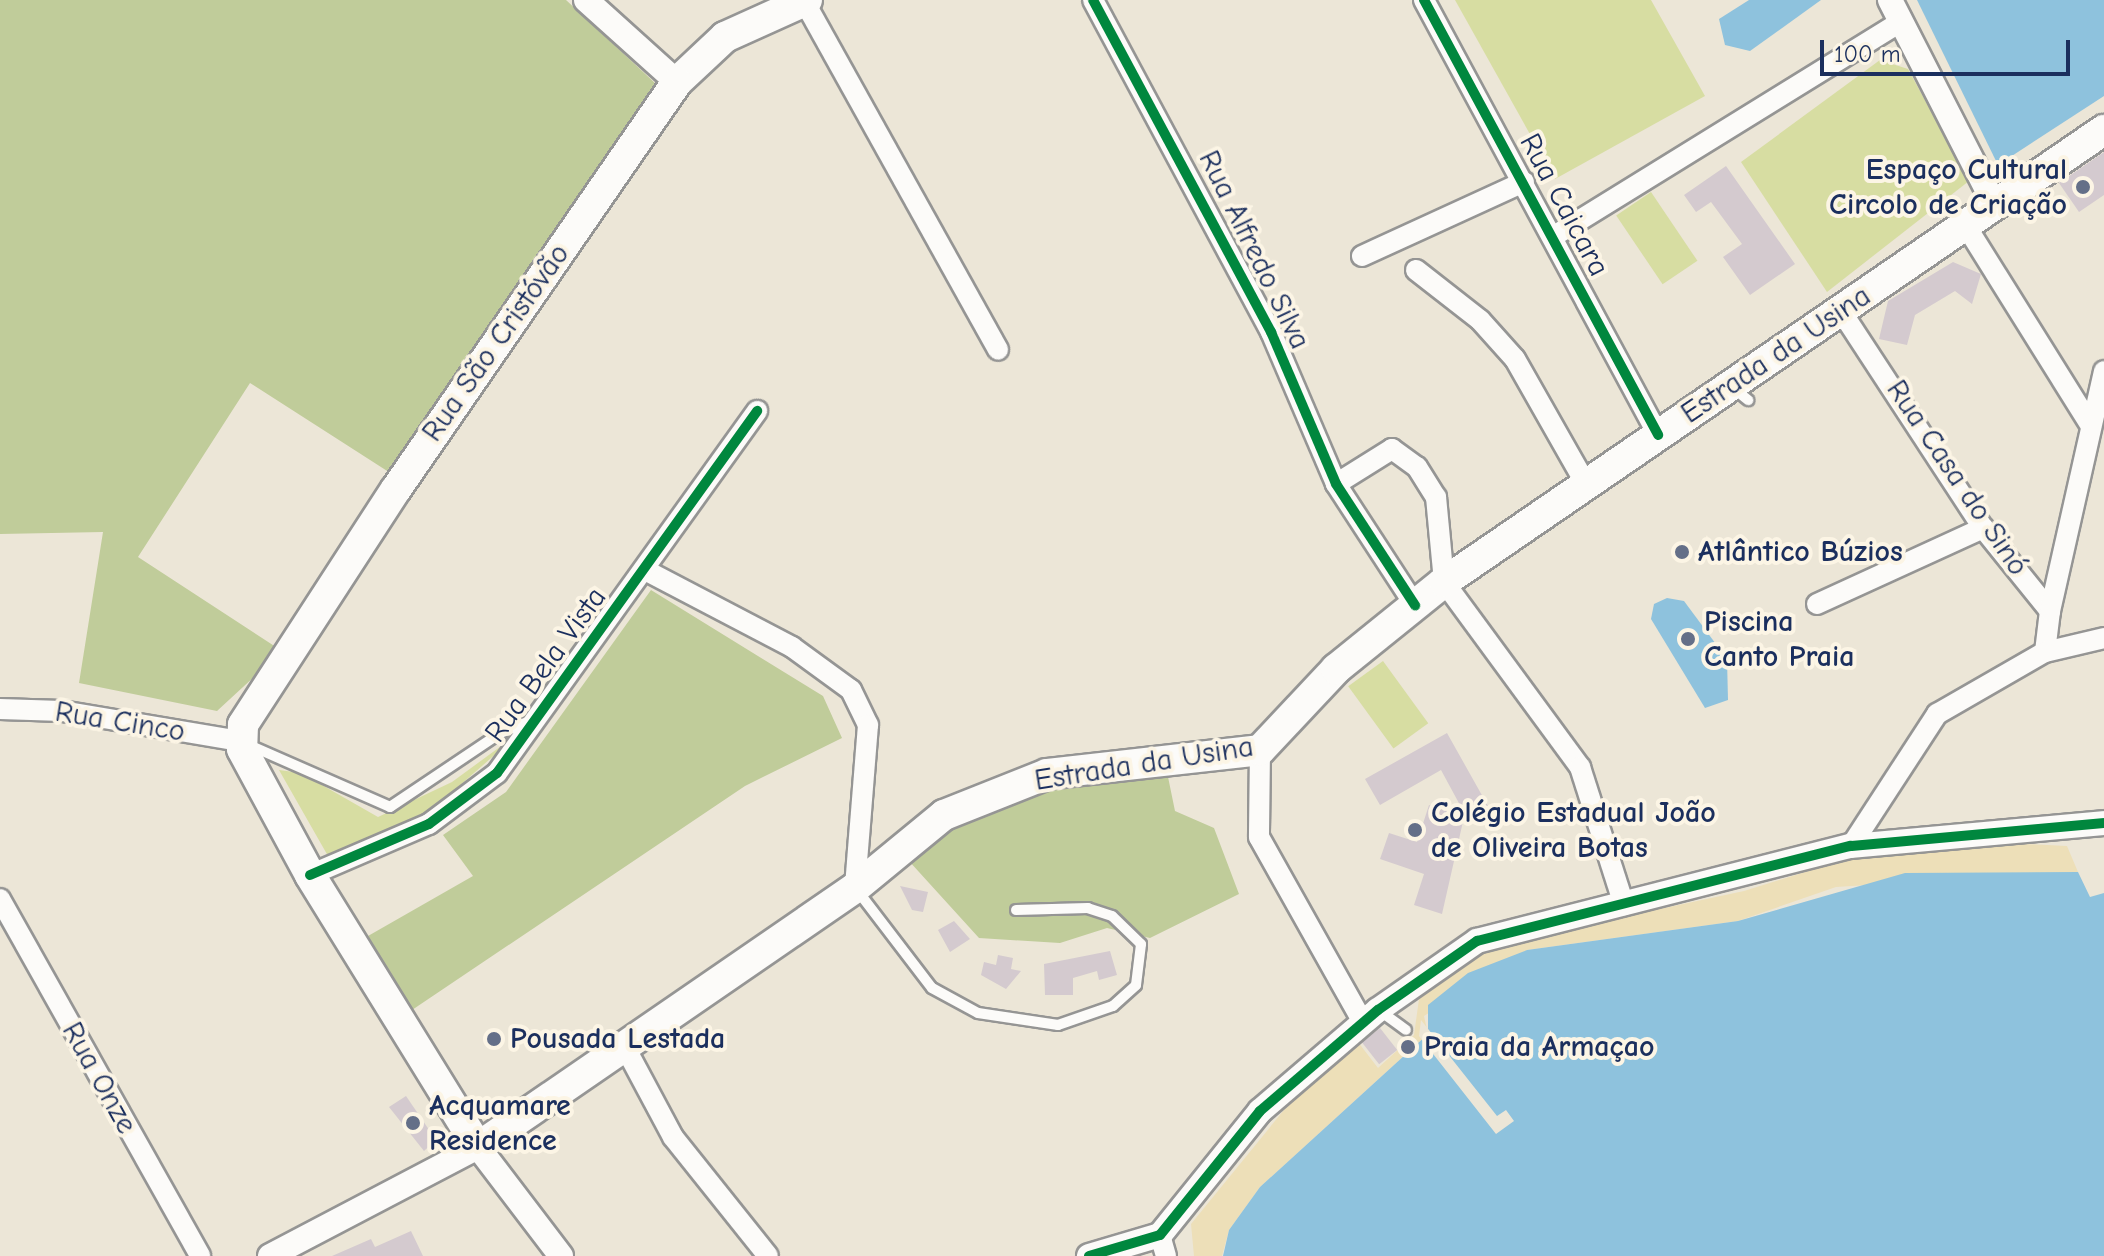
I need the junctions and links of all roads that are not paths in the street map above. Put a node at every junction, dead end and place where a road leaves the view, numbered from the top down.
1 (586, 0) edge
2 (806, 0) edge
3 (1093, 0) edge
4 (1424, 0) edge
5 (1895, 11) edge
6 (677, 82) junction
7 (2104, 130) edge
8 (1524, 182) junction
9 (1995, 205) junction
10 (1966, 226) junction
11 (1554, 236) junction
12 (1362, 256) dead end
13 (1416, 270) dead end
14 (1841, 311) junction
15 (998, 350) dead end
16 (2104, 371) edge
17 (757, 411) dead end
18 (2091, 426) junction
19 (1658, 435) junction
20 (1336, 484) junction
21 (1586, 484) junction
22 (1983, 528) junction
23 (645, 570) junction
24 (1444, 582) junction
25 (1817, 604) dead end
26 (1415, 605) junction
27 (2050, 611) junction
28 (2104, 638) edge
29 (2045, 652) junction
30 (0, 709) edge
31 (541, 717) junction
32 (240, 741) junction
33 (1260, 750) junction
34 (2104, 823) edge
35 (1851, 846) junction
36 (310, 875) junction
37 (855, 888) junction
38 (0, 899) edge
39 (1624, 905) junction
40 (1016, 910) dead end
41 (1371, 1016) junction
42 (1406, 1030) dead end
43 (626, 1049) junction
44 (478, 1147) junction
45 (1163, 1245) edge
46 (200, 1256) edge
47 (270, 1256) edge
48 (561, 1256) edge
49 (768, 1256) edge
50 (1089, 1256) edge

1 - 6 street
2 - 6 main road, Rua São Cristóvão
2 - 15 street
3 - 20 street, Rua Alfredo Silva
4 - 8 street, Rua Caicara
5 - 9 street
5 - 11 street
6 - 32 main road, Rua São Cristóvão
7 - 9 main road, Estrada da Usina
8 - 11 street, Rua Caicara
8 - 12 street
9 - 10 main road, Estrada da Usina
10 - 14 main road, Estrada da Usina
10 - 18 street
11 - 19 street, Rua Caicara
13 - 21 street
14 - 19 main road, Estrada da Usina
14 - 22 street, Rua Casa do Sinó
16 - 18 street
17 - 23 street, Rua Bela Vista
18 - 27 street
19 - 21 main road, Estrada da Usina
20 - 24 street
20 - 26 street, Rua Alfredo Silva
21 - 24 main road, Estrada da Usina
22 - 25 street
22 - 27 street, Rua Casa do Sinó
23 - 31 street, Rua Bela Vista
23 - 37 street
24 - 26 main road, Estrada da Usina
24 - 39 street
26 - 33 main road, Estrada da Usina
27 - 29 street
28 - 29 street
29 - 35 street
30 - 32 street, Rua Cinco
31 - 32 lane
31 - 36 street, Rua Bela Vista
32 - 36 main road
33 - 37 main road, Estrada da Usina
33 - 41 street
34 - 35 street
35 - 39 street
36 - 44 main road
37 - 40 lane
37 - 43 main road, Estrada da Usina
38 - 46 street, Rua Onze
39 - 41 street
41 - 42 lane
41 - 45 street
43 - 44 main road, Estrada da Usina
43 - 49 street
44 - 47 street
44 - 48 street
45 - 50 street

